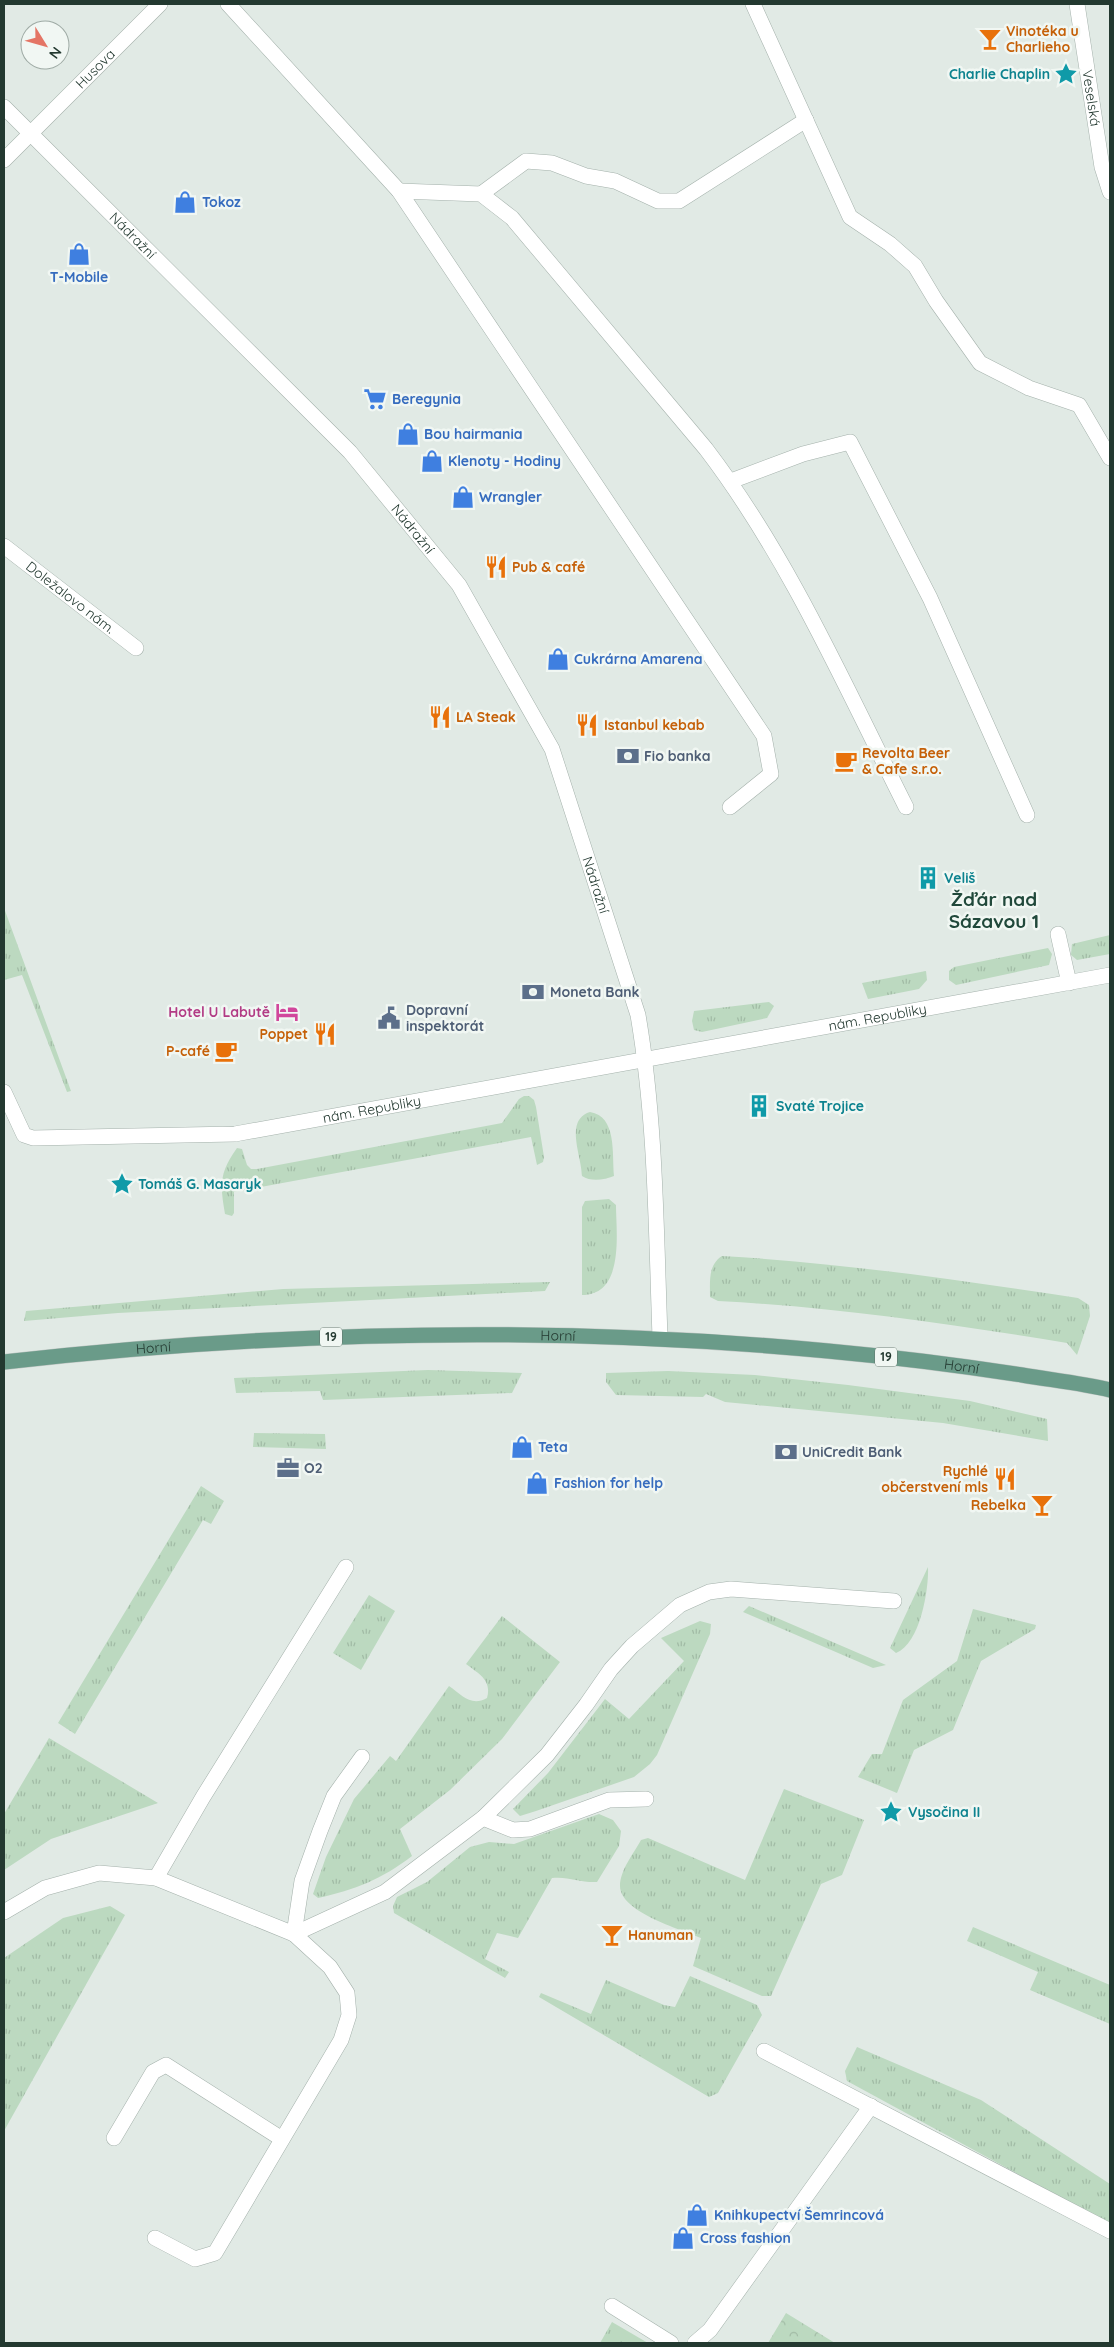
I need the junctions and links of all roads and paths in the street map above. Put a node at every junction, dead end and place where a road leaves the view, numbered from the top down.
1 (160, 4) edge
2 (228, 4) edge
3 (753, 4) edge
4 (1077, 4) edge
5 (4, 107) edge
6 (806, 120) junction
7 (30, 133) junction
8 (4, 160) edge
9 (399, 191) junction
10 (1110, 192) edge
11 (481, 194) junction
12 (1110, 458) edge
13 (731, 481) junction
14 (4, 546) edge
15 (136, 648) dead end
16 (730, 807) dead end
17 (906, 808) dead end
18 (1027, 816) dead end
19 (1058, 934) dead end
20 (1110, 975) edge
21 (1069, 983) junction
22 (646, 1060) junction
23 (4, 1092) edge
24 (660, 1337) junction
25 (4, 1362) edge
26 (1110, 1390) edge
27 (346, 1567) dead end
28 (894, 1601) dead end
29 (362, 1757) dead end
30 (646, 1799) dead end
31 (484, 1818) junction
32 (156, 1878) junction
33 (4, 1912) edge
34 (294, 1934) junction
35 (764, 2051) dead end
36 (871, 2106) junction
37 (114, 2138) dead end
38 (282, 2139) junction
39 (1110, 2232) edge
40 (155, 2238) dead end
41 (612, 2306) dead end
42 (671, 2343) edge
43 (695, 2343) edge

1 - 7 street, Husova
2 - 9 street
3 - 6 street
4 - 10 street, Veselská
5 - 7 street, Nádražní
6 - 11 street
6 - 12 street
7 - 8 street, Husova
7 - 22 street, Nádražní
9 - 11 street
9 - 16 street
11 - 13 street
13 - 17 street
13 - 18 street
14 - 15 street, Doležalovo nám.
19 - 21 street
20 - 21 street, nám. Republiky
21 - 22 street, nám. Republiky
22 - 23 street, nám. Republiky
22 - 24 street
24 - 25 main road, Horní / 19
24 - 26 main road, Horní / 19
27 - 32 street
28 - 31 street
29 - 34 street
30 - 31 street
31 - 34 street
32 - 33 street
32 - 34 street
34 - 38 street
35 - 36 street
36 - 39 street
36 - 43 street
37 - 38 street
38 - 40 street
41 - 42 street

